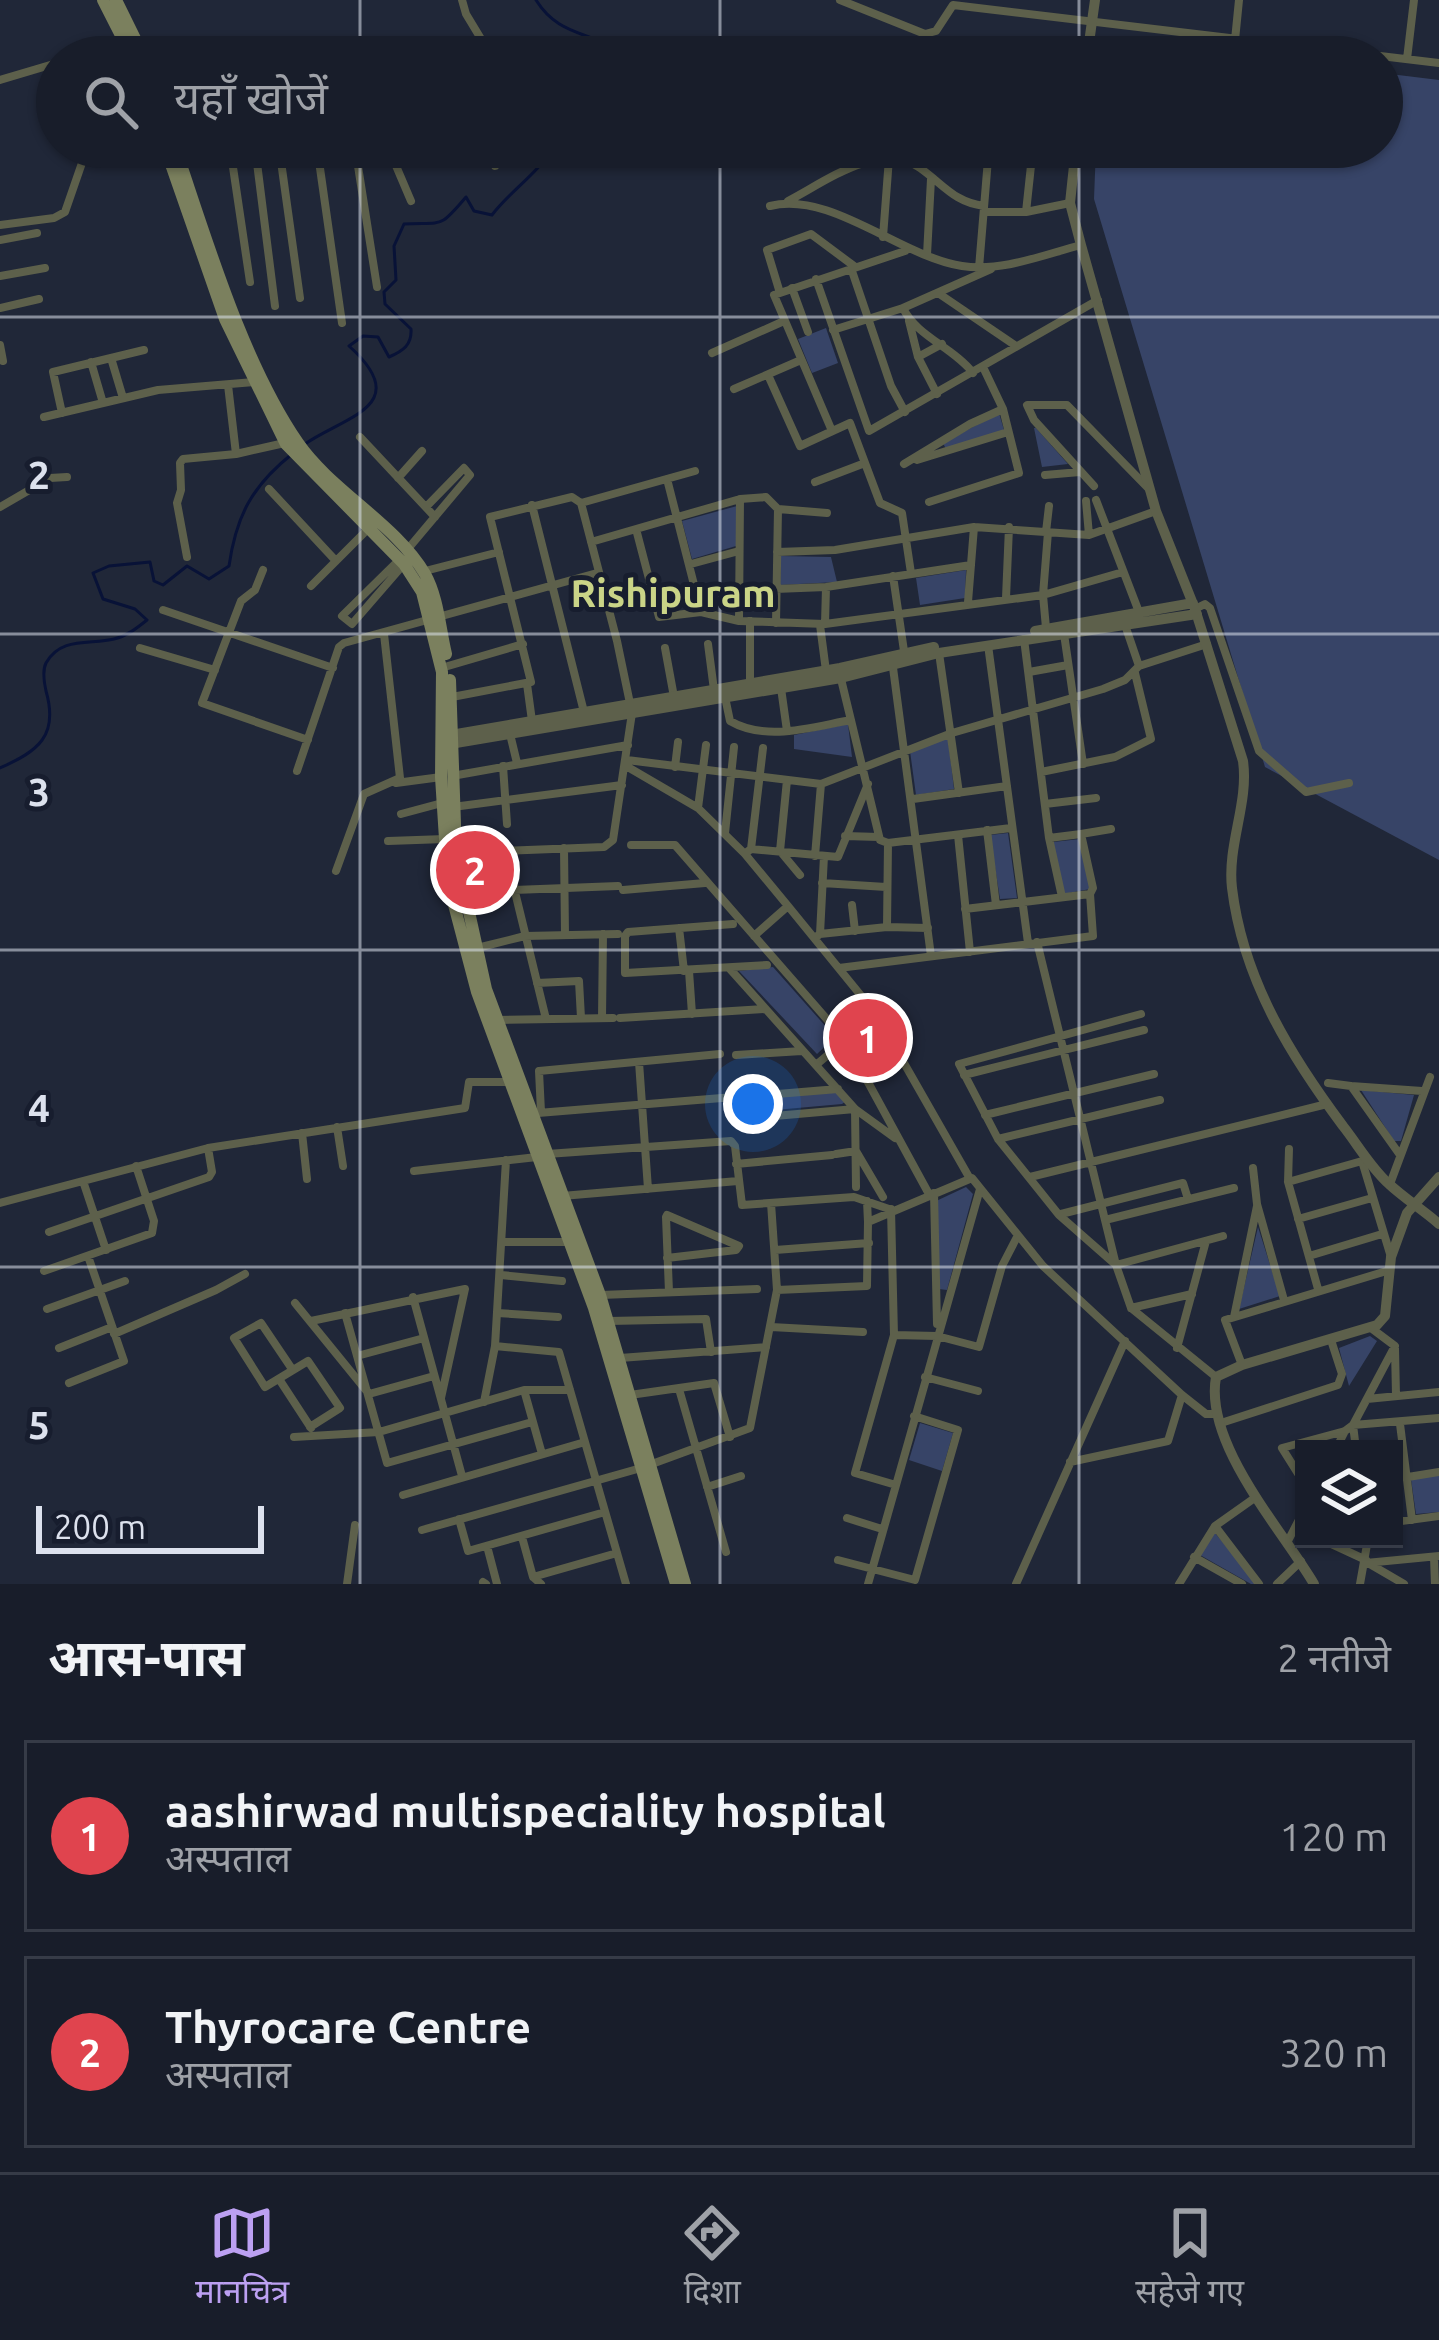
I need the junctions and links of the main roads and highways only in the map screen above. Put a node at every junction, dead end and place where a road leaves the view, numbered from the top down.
1 (104, 0) edge
2 (116, 0) edge
3 (122, 36) edge
4 (134, 36) edge
5 (172, 168) edge
6 (183, 168) edge
7 (292, 444) junction
8 (309, 465) junction
9 (403, 559) junction
10 (433, 619) junction
11 (446, 740) junction
12 (447, 805) junction
13 (451, 854) junction
14 (541, 1156) junction
15 (575, 1242) junction
16 (645, 1466) junction
17 (676, 1584) edge
18 (686, 1584) edge

1 - 3 main road
2 - 4 main road
5 - 7 main road
6 - 7 main road
7 - 8 main road
8 - 9 main road
8 - 9 main road
9 - 10 main road
9 - 10 main road
10 - 11 main road
10 - 11 main road
11 - 12 main road
12 - 13 main road
12 - 13 main road
13 - 14 main road
13 - 14 main road
14 - 15 main road
14 - 15 main road
15 - 16 main road
15 - 16 main road
16 - 17 main road
16 - 18 main road

